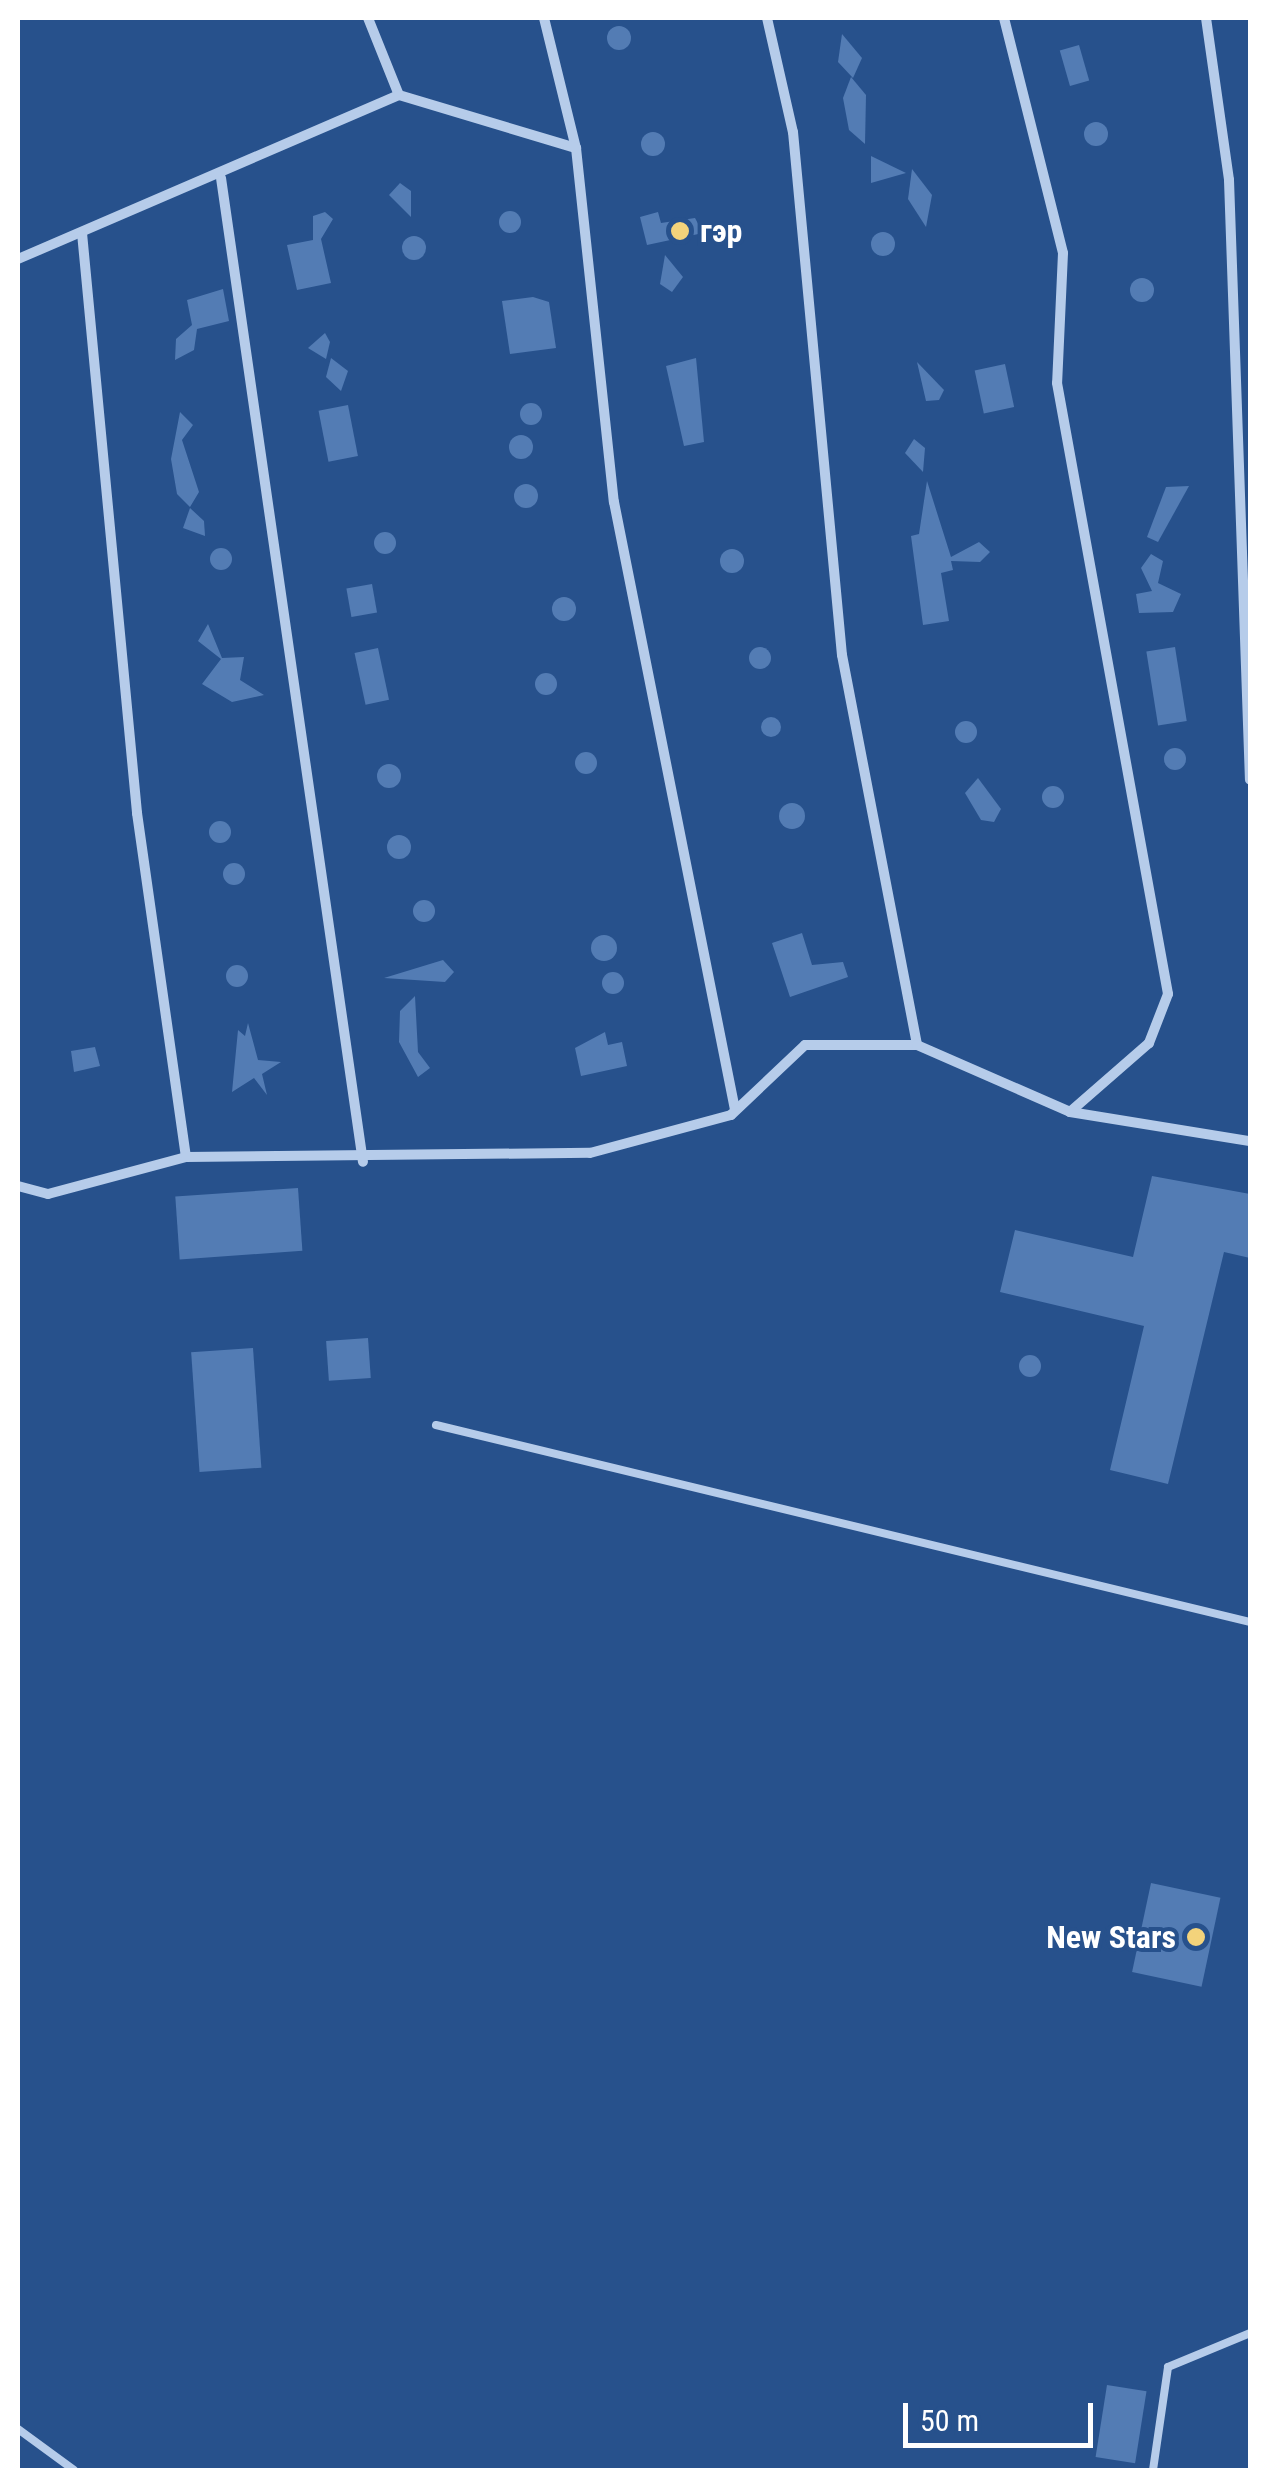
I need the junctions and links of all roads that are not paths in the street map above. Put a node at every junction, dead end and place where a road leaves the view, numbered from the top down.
1 (368, 18) edge
2 (544, 18) edge
3 (766, 18) edge
4 (1004, 18) edge
5 (1206, 18) edge
6 (399, 95) junction
7 (576, 148) junction
8 (222, 178) junction
9 (82, 234) junction
10 (18, 259) edge
11 (1250, 780) edge
12 (918, 1045) junction
13 (735, 1110) junction
14 (1070, 1112) junction
15 (1250, 1141) edge
16 (186, 1157) junction
17 (362, 1162) junction
18 (18, 1186) edge
19 (436, 1424) dead end
20 (1250, 1622) edge
21 (1250, 2333) edge
22 (18, 2430) edge
23 (74, 2470) edge
24 (1153, 2470) edge

1 - 6 street
2 - 7 street
3 - 12 street
4 - 14 street
5 - 11 street
6 - 7 street
6 - 8 street
7 - 13 street
8 - 9 street
8 - 17 street
9 - 10 street
9 - 16 street
12 - 13 street
12 - 14 street
13 - 17 street
14 - 15 street
16 - 17 street
16 - 18 street
19 - 20 lane
21 - 24 lane
22 - 23 lane

